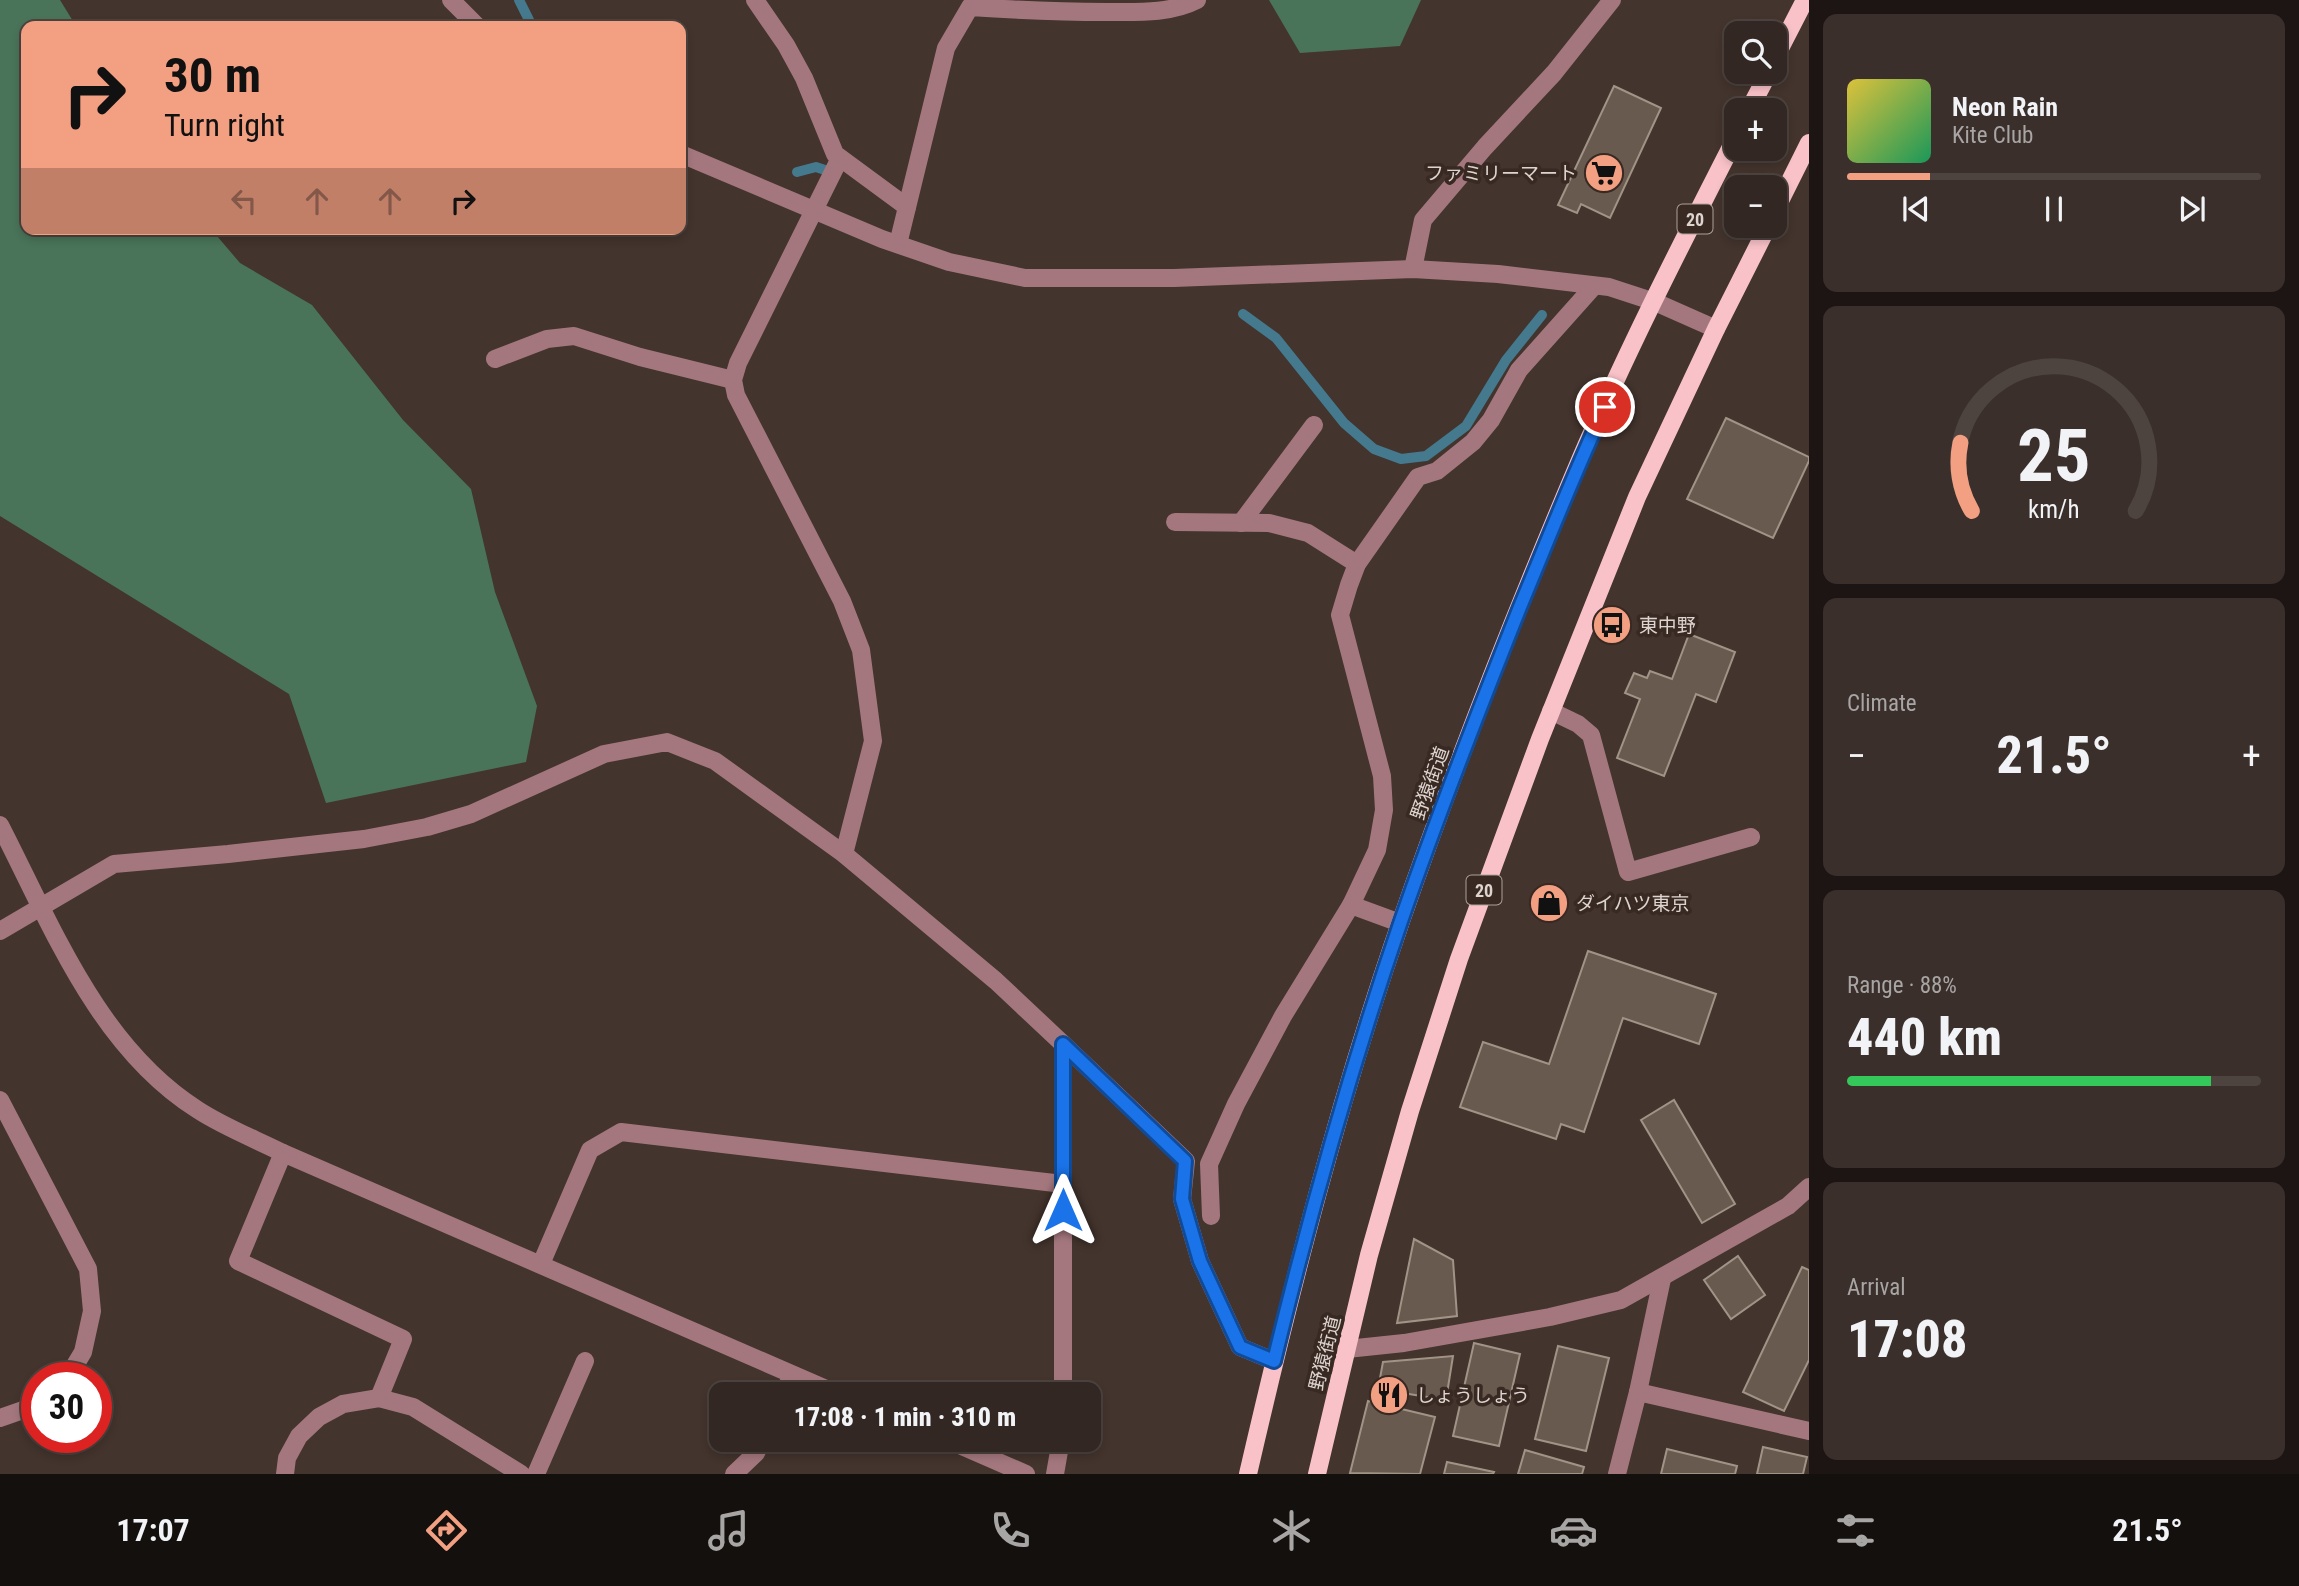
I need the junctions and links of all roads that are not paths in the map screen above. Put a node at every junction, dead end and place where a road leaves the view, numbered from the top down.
1 (451, 0) edge
2 (755, 0) edge
3 (1197, 0) edge
4 (1612, 0) edge
5 (1805, 0) edge
6 (472, 21) edge
7 (1787, 35) edge
8 (1809, 143) edge
9 (686, 156) edge
10 (840, 158) junction
11 (1724, 161) edge
12 (1787, 187) edge
13 (907, 207) junction
14 (814, 210) junction
15 (1762, 238) edge
16 (898, 244) junction
17 (1413, 269) junction
18 (1594, 286) junction
19 (1655, 302) junction
20 (1716, 329) junction
21 (495, 359) dead end
22 (733, 380) junction
23 (1314, 425) dead end
24 (1175, 522) dead end
25 (1241, 523) junction
26 (1357, 564) junction
27 (1551, 711) junction
28 (0, 825) edge
29 (1751, 837) dead end
30 (844, 854) junction
31 (1351, 905) junction
32 (41, 906) junction
33 (1400, 923) junction
34 (0, 930) edge
35 (1063, 1044) junction
36 (0, 1100) edge
37 (284, 1153) junction
38 (1063, 1184) junction
39 (1809, 1187) edge
40 (1211, 1216) dead end
41 (541, 1264) junction
42 (1662, 1279) junction
43 (1347, 1349) junction
44 (585, 1361) dead end
45 (1274, 1361) junction
46 (77, 1362) edge
47 (792, 1375) junction
48 (789, 1382) edge
49 (809, 1382) edge
50 (1063, 1382) edge
51 (1638, 1392) junction
52 (379, 1398) junction
53 (21, 1411) edge
54 (0, 1418) edge
55 (1809, 1431) edge
56 (756, 1452) edge
57 (976, 1452) edge
58 (1059, 1452) edge
59 (285, 1474) edge
60 (522, 1474) edge
61 (536, 1474) edge
62 (734, 1474) edge
63 (1026, 1474) edge
64 (1055, 1474) edge
65 (1248, 1474) edge
66 (1317, 1474) edge
67 (1617, 1474) edge

1 - 6 street
2 - 10 street
3 - 13 street
4 - 17 street
5 - 7 main road
8 - 12 main road
9 - 14 street
10 - 13 street
10 - 14 street
11 - 19 main road, 野猿街道 / 20
13 - 16 street
14 - 16 street
14 - 22 street
15 - 20 main road, 野猿街道 / 20
16 - 17 street
17 - 18 street
18 - 19 street
18 - 26 street
19 - 20 street
19 - 33 main road, 野猿街道 / 20
20 - 27 main road, 野猿街道 / 20
21 - 22 street
22 - 30 street
23 - 25 street
24 - 25 street
25 - 26 street
26 - 31 street
27 - 29 street
27 - 43 main road, 野猿街道 / 20
28 - 32 street
30 - 32 street
30 - 35 street
31 - 33 street
31 - 40 street
32 - 34 street
32 - 37 street
33 - 45 main road, 野猿街道 / 20
35 - 38 street
35 - 45 street
36 - 46 street
37 - 41 street
37 - 52 street
38 - 41 street
38 - 50 street
39 - 42 street
41 - 47 street
42 - 43 street
42 - 51 street
43 - 66 main road, 野猿街道 / 20
44 - 61 street
45 - 65 main road, 野猿街道 / 20
47 - 48 street
47 - 49 street
51 - 55 street
51 - 67 street
52 - 59 street
52 - 60 street
53 - 54 street
56 - 62 street
57 - 63 street
58 - 64 street

